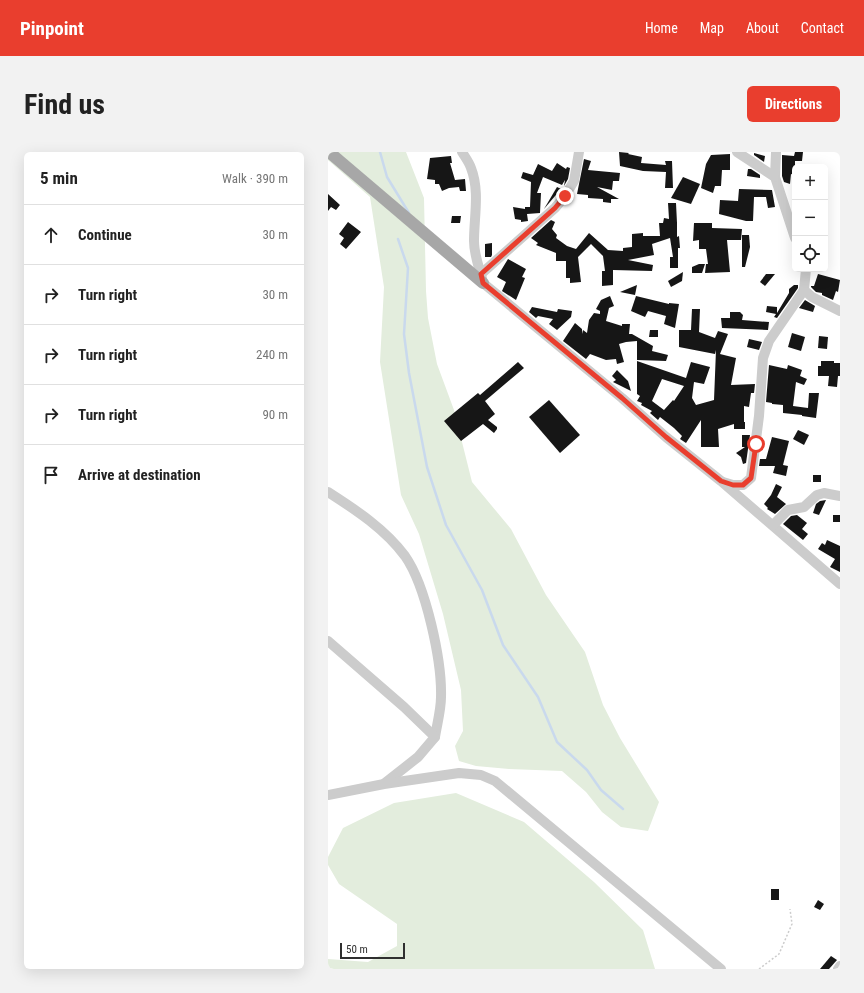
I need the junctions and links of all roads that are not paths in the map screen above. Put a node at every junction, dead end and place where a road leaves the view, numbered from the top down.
1 (329, 152) edge
2 (462, 152) edge
3 (579, 152) edge
4 (737, 152) edge
5 (776, 152) edge
6 (775, 177) junction
7 (794, 236) edge
8 (806, 272) edge
9 (482, 279) junction
10 (804, 290) junction
11 (840, 311) edge
12 (721, 481) junction
13 (328, 492) edge
14 (840, 496) edge
15 (773, 526) junction
16 (840, 584) edge
17 (328, 641) edge
18 (435, 737) junction
19 (384, 784) junction
20 (328, 795) edge
21 (840, 966) edge
22 (720, 969) edge
23 (838, 969) edge

1 - 9 main road
2 - 9 street
3 - 9 street
4 - 6 street
5 - 6 street
6 - 7 street
8 - 10 street
9 - 12 street
10 - 11 street
10 - 12 street
12 - 15 street
13 - 18 street
14 - 15 street
15 - 16 street
17 - 18 street
18 - 19 street
19 - 20 street
19 - 22 street
21 - 23 street

